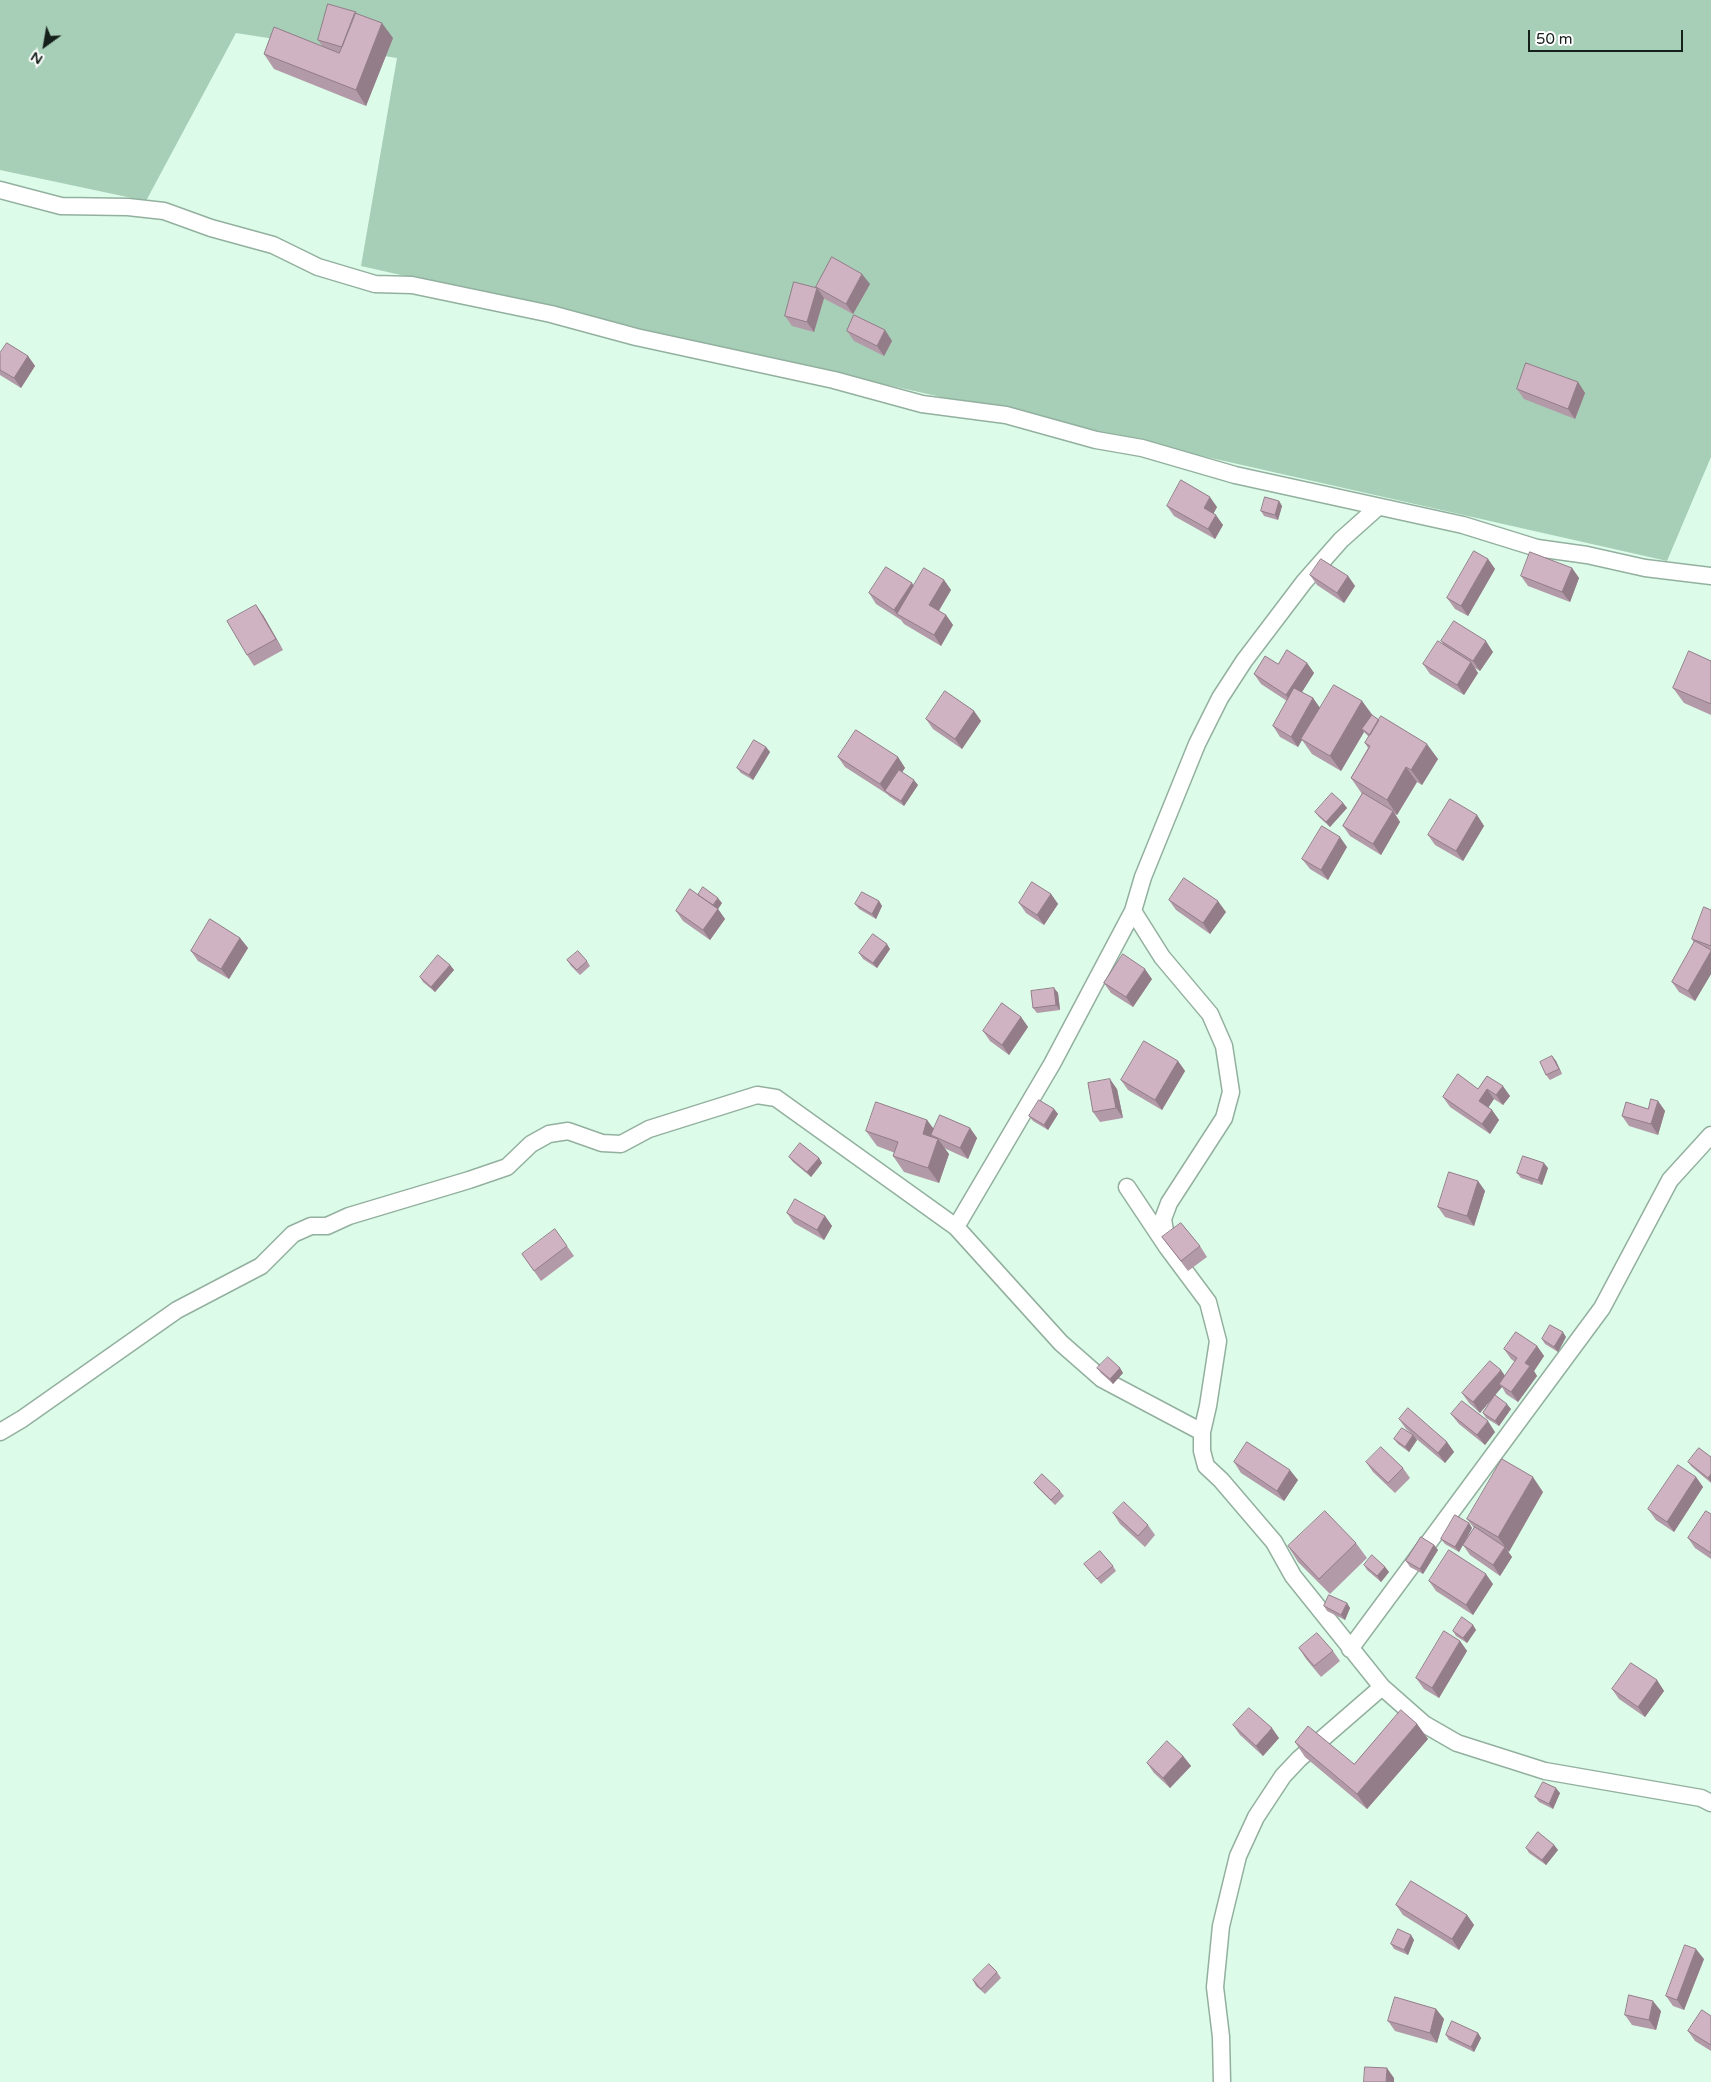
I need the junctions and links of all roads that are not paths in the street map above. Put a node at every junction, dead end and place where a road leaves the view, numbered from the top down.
1 (0, 190) edge
2 (1378, 507) junction
3 (1711, 576) edge
4 (1133, 912) junction
5 (1711, 1134) edge
6 (1127, 1187) dead end
7 (956, 1227) junction
8 (1167, 1247) junction
9 (0, 1432) edge
10 (1202, 1432) junction
11 (1350, 1649) junction
12 (1382, 1687) junction
13 (1711, 1803) edge
14 (1222, 2082) edge

1 - 2 street
2 - 3 street
2 - 4 street
4 - 7 street
4 - 8 street
5 - 11 street
6 - 8 street
7 - 9 street
7 - 10 street
8 - 10 street
10 - 11 street
11 - 12 street
12 - 13 street
12 - 14 street

